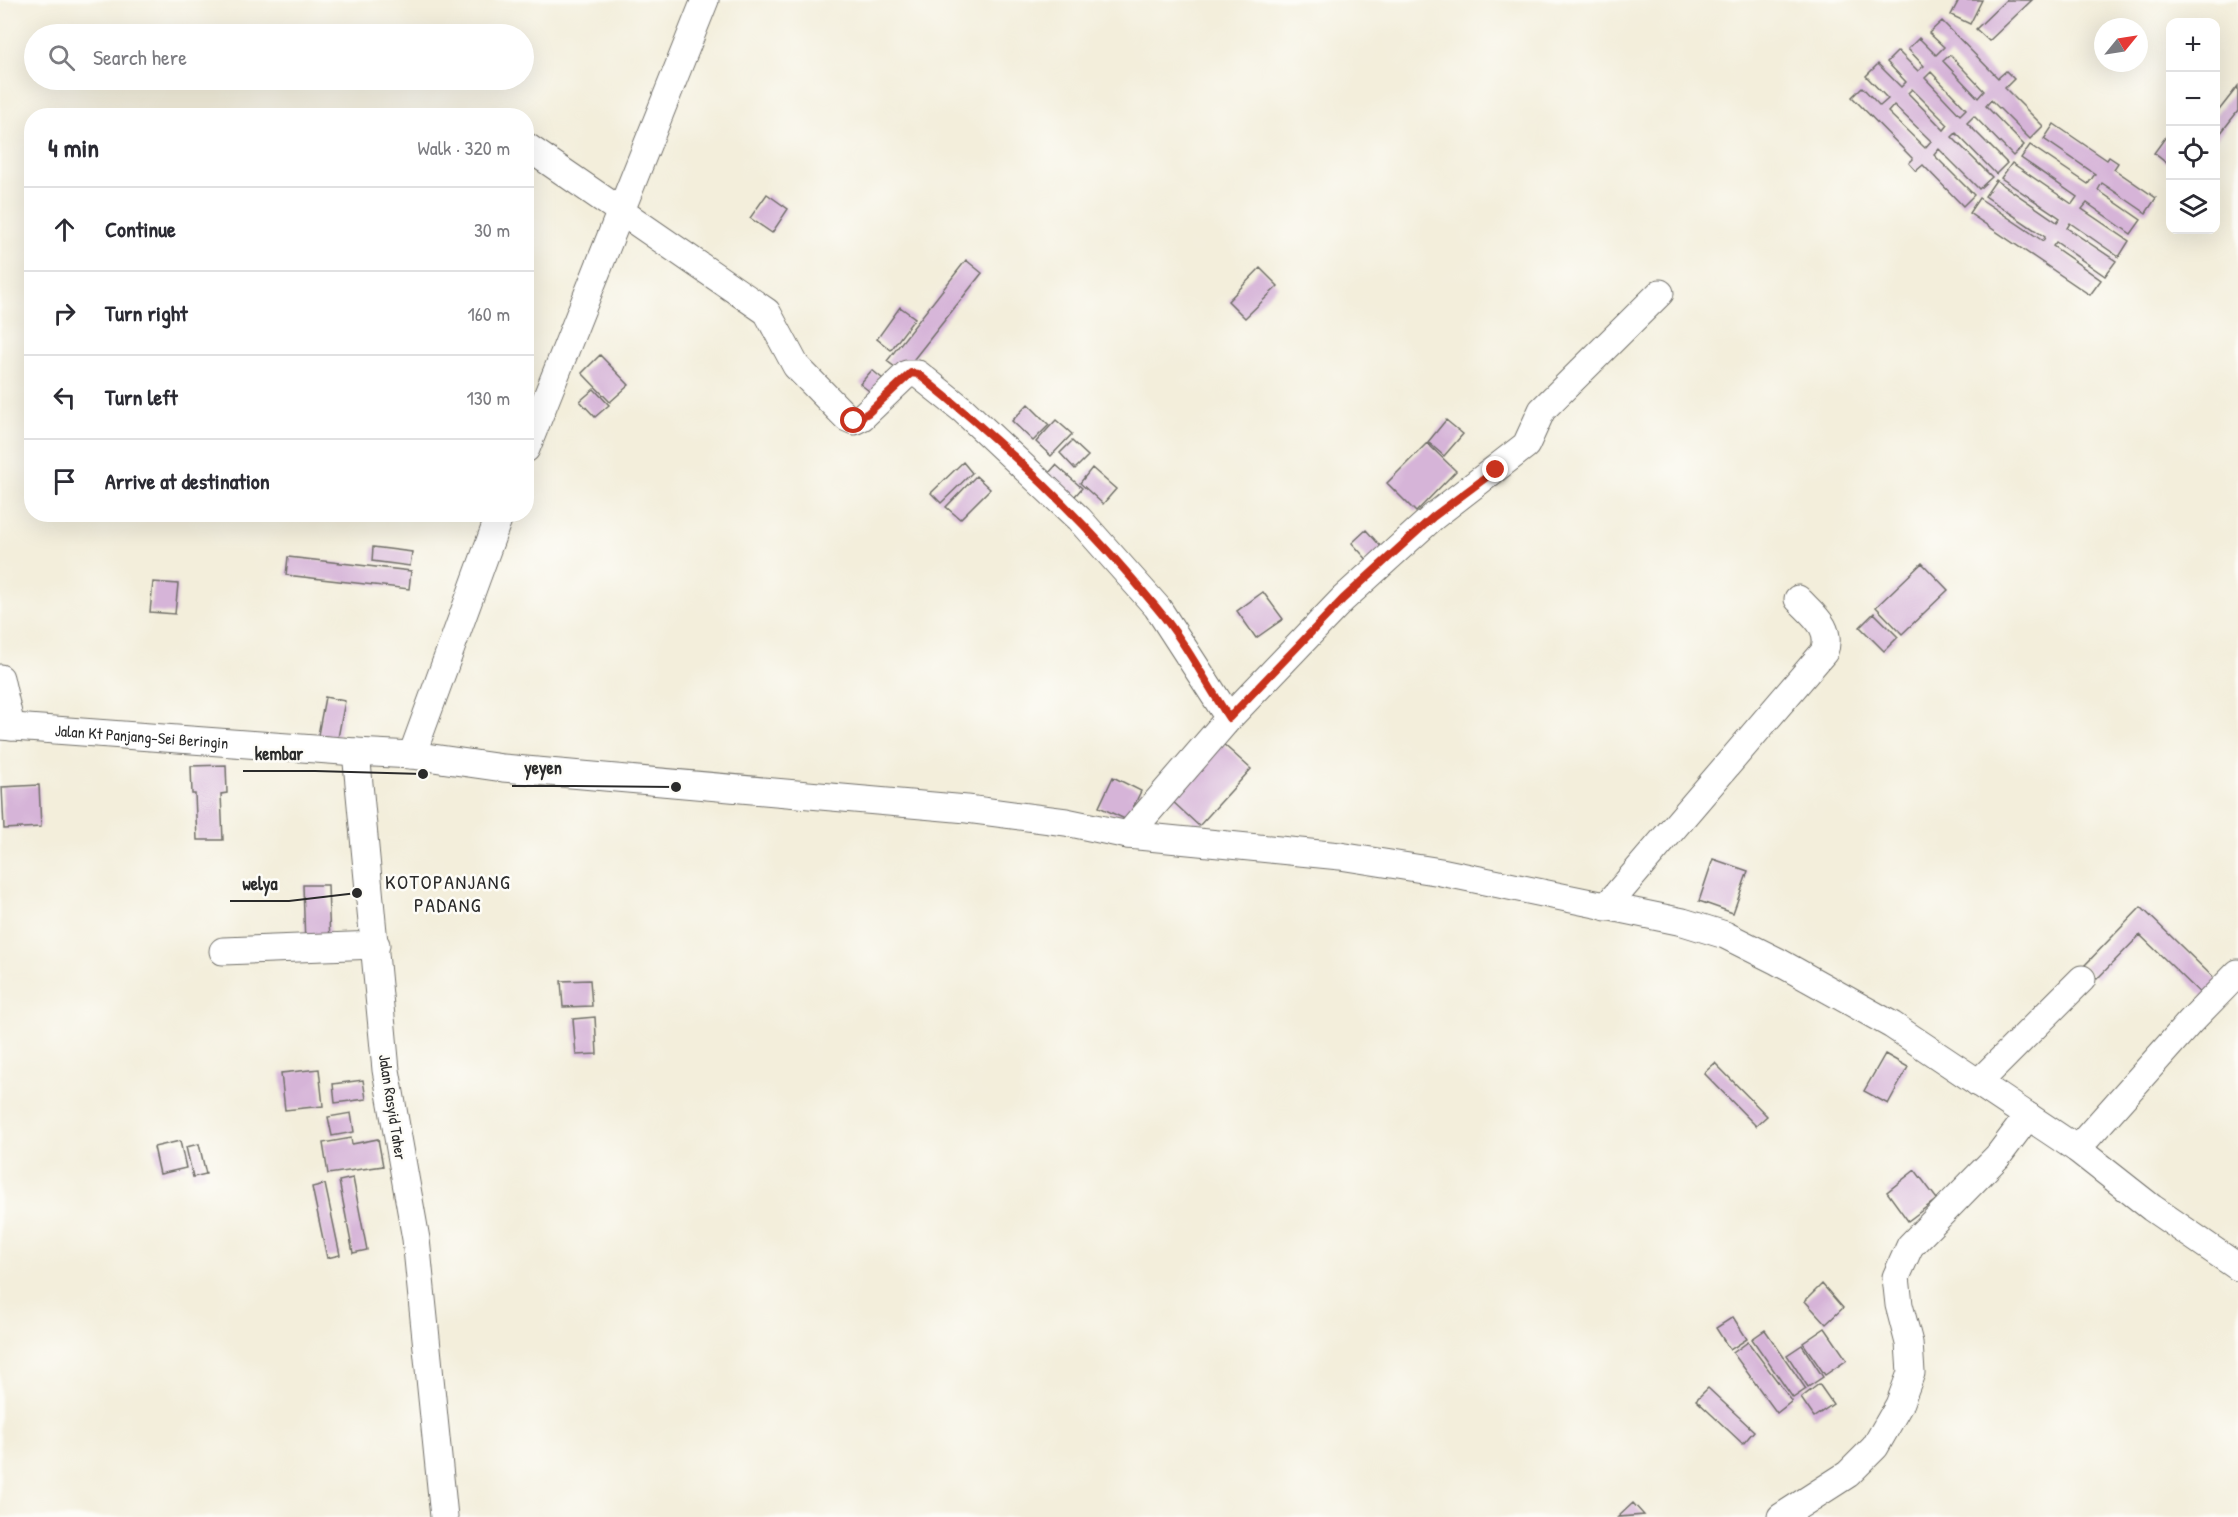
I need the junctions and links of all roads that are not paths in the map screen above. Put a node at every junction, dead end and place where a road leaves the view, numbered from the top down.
1 (705, 0) edge
2 (534, 152) edge
3 (621, 213) junction
4 (1660, 293) dead end
5 (534, 429) edge
6 (497, 522) edge
7 (1798, 599) dead end
8 (0, 678) edge
9 (1229, 718) junction
10 (5, 727) edge
11 (356, 752) junction
12 (412, 755) junction
13 (1128, 835) junction
14 (1605, 907) junction
15 (376, 945) junction
16 (223, 951) dead end
17 (2238, 973) edge
18 (2082, 979) dead end
19 (1978, 1083) junction
20 (2028, 1116) junction
21 (2077, 1149) junction
22 (2238, 1267) edge
23 (444, 1517) edge
24 (1781, 1517) edge

1 - 3 street
2 - 3 street
3 - 5 street
3 - 9 street
4 - 9 street
6 - 12 street
7 - 14 street
8 - 10 street
9 - 13 street
10 - 11 street, Jalan Kt Panjang-Sei Beringin
11 - 12 street
11 - 15 street, Jalan Rasyid Taher
12 - 13 street
13 - 14 street
14 - 19 street
15 - 16 street
15 - 23 street, Jalan Rasyid Taher
17 - 21 street
18 - 19 street
19 - 20 street
20 - 21 street
20 - 24 street
21 - 22 street

